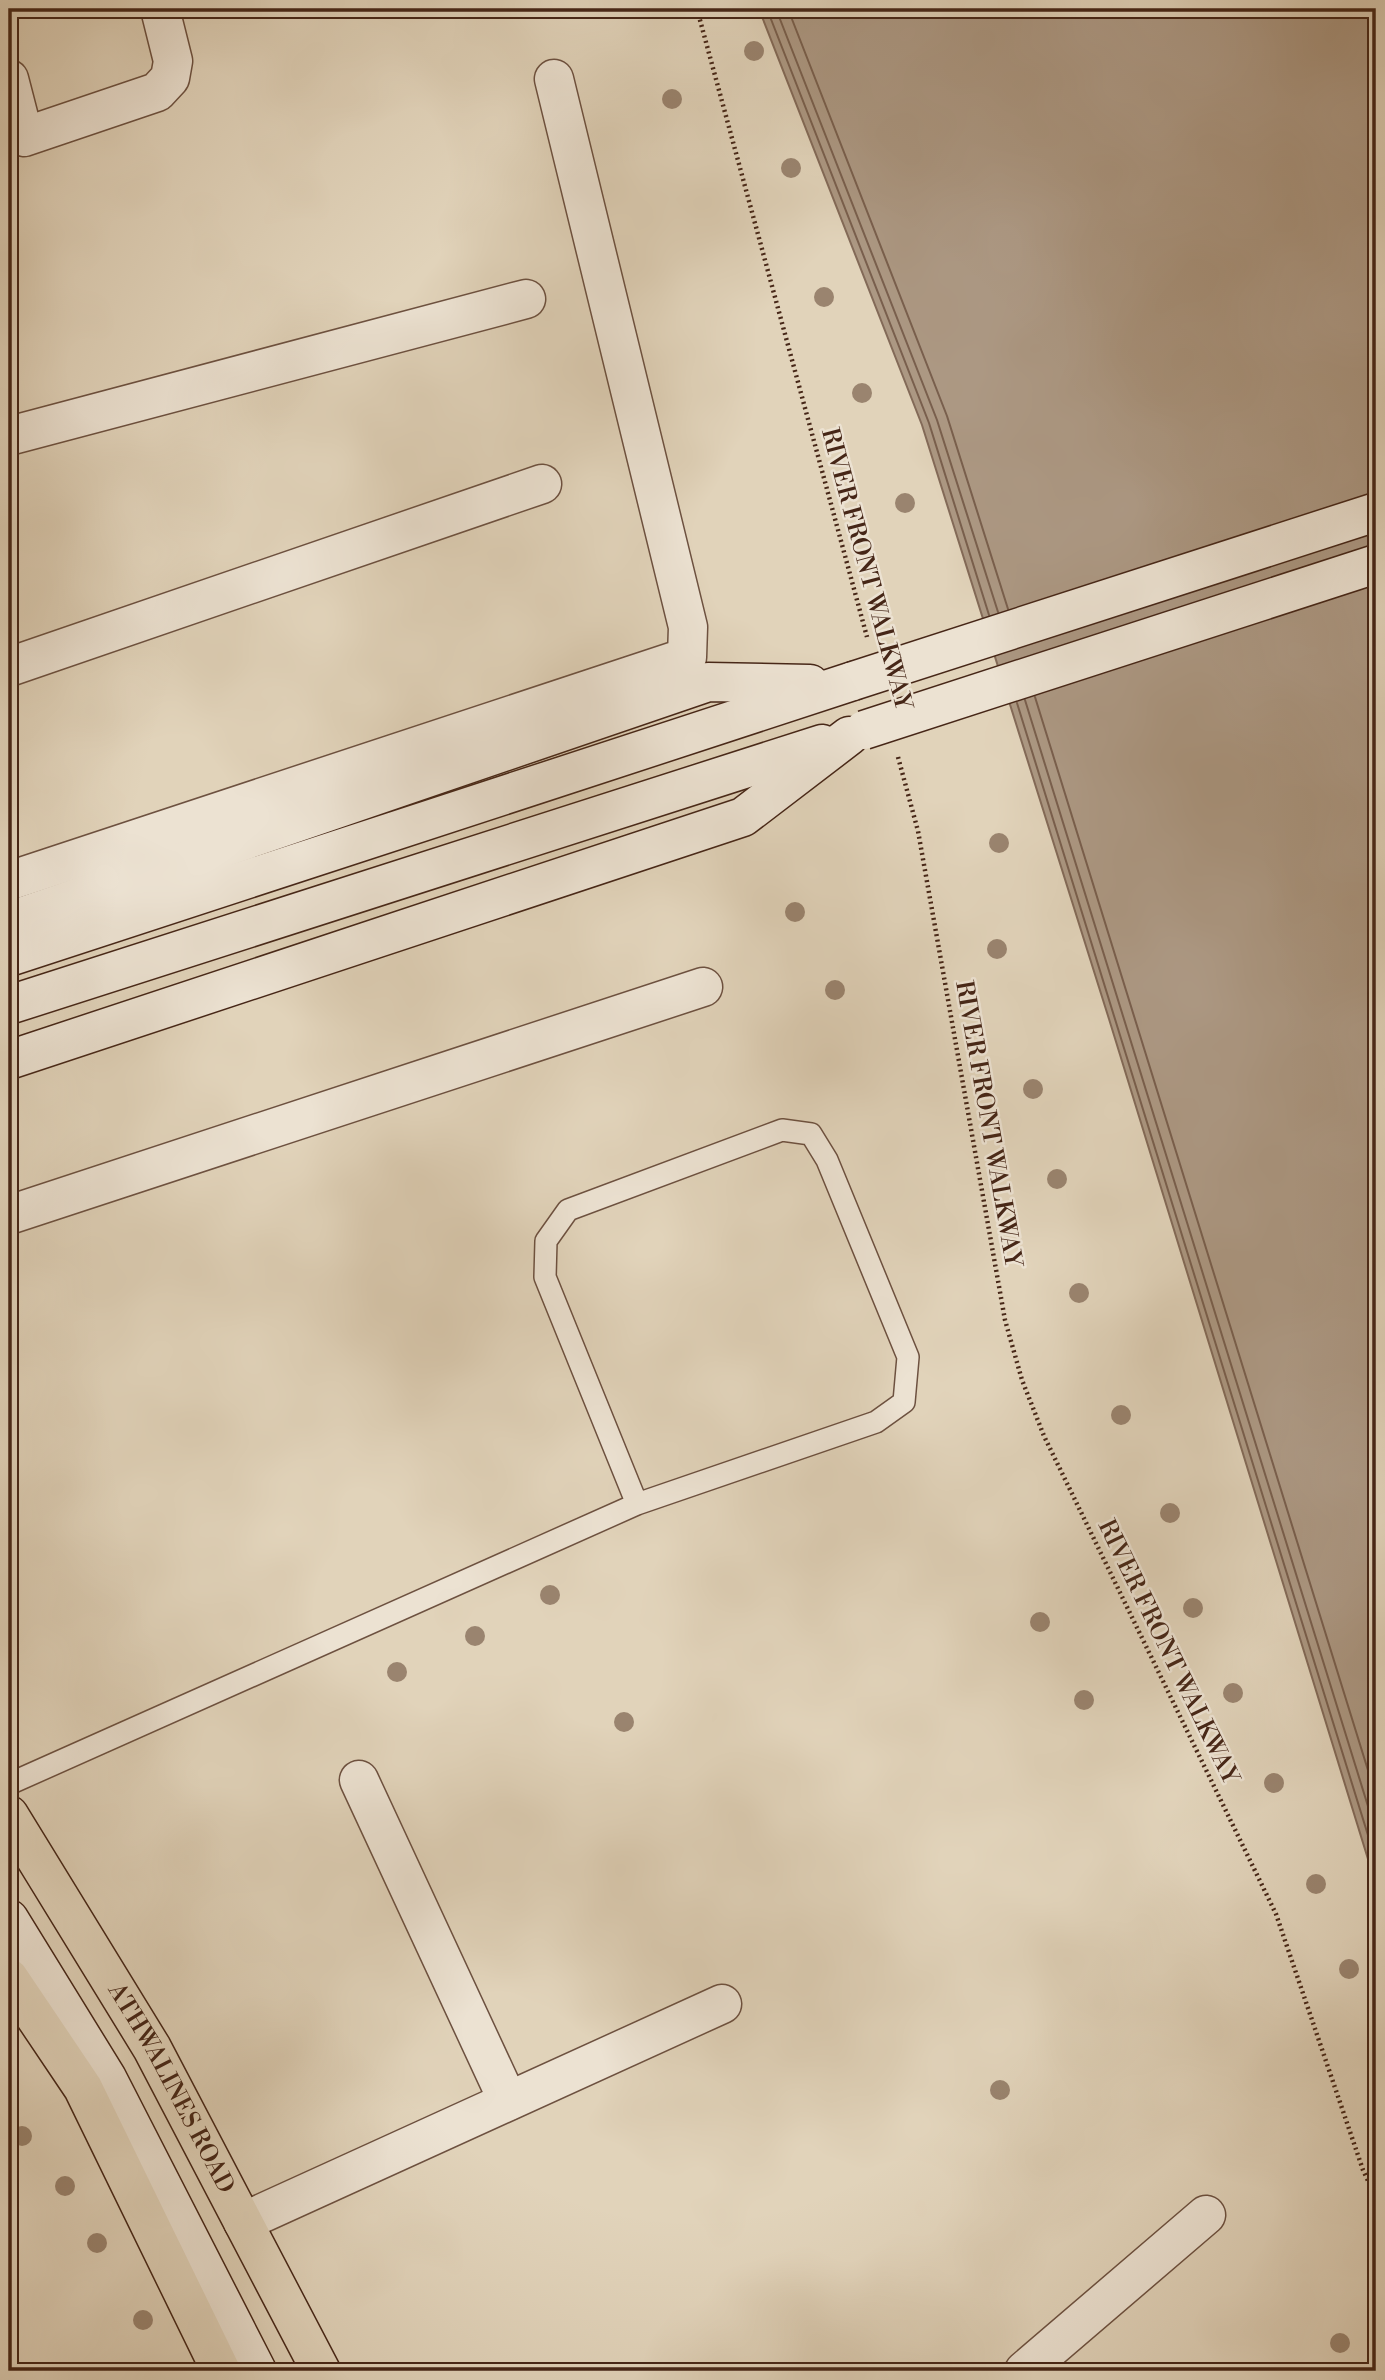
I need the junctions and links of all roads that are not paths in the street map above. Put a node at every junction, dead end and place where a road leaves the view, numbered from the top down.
1 (160, 9) edge
2 (9, 79) edge
3 (554, 79) dead end
4 (526, 299) dead end
5 (9, 436) edge
6 (542, 484) dead end
7 (1376, 512) edge
8 (1376, 564) edge
9 (9, 667) edge
10 (847, 683) junction
11 (856, 733) junction
12 (9, 881) edge
13 (9, 922) edge
14 (9, 957) edge
15 (703, 987) dead end
16 (9, 1005) edge
17 (9, 1060) edge
18 (9, 1215) edge
19 (637, 1504) junction
20 (359, 1780) dead end
21 (9, 1784) edge
22 (9, 1815) edge
23 (9, 1919) edge
24 (9, 1978) edge
25 (722, 2004) dead end
26 (508, 2101) junction
27 (1206, 2215) dead end
28 (243, 2222) junction
29 (221, 2371) edge
30 (257, 2371) edge
31 (321, 2371) edge
32 (1024, 2371) edge

1 - 2 main road
3 - 12 main road
4 - 5 main road
6 - 9 main road
7 - 10 main road, bridge
8 - 11 main road, bridge
10 - 13 main road
10 - 14 main road
11 - 16 main road
11 - 17 main road
15 - 18 main road
19 - 19 lane
19 - 21 lane
20 - 26 main road
22 - 28 main road, ATHWALINES ROAD
23 - 30 main road
24 - 29 main road
25 - 26 main road
26 - 28 main road
27 - 32 main road
28 - 31 main road, ATHWALINES ROAD

